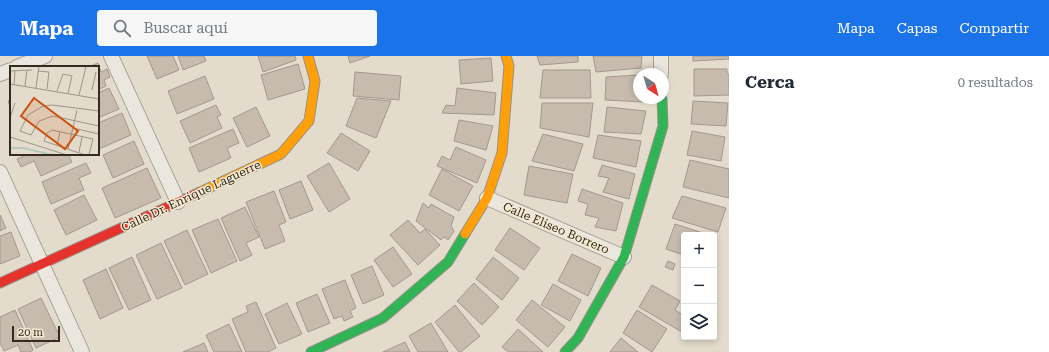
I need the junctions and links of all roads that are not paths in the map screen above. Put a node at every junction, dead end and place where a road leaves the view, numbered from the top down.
1 (44, 56) edge
2 (111, 56) edge
3 (308, 56) edge
4 (506, 56) edge
5 (661, 56) edge
6 (20, 66) edge
7 (661, 68) edge
8 (10, 70) edge
9 (0, 74) edge
10 (662, 104) edge
11 (0, 172) edge
12 (487, 198) junction
13 (178, 202) junction
14 (624, 257) junction
15 (42, 264) junction
16 (0, 283) edge
17 (82, 352) edge
18 (311, 352) edge
19 (565, 352) edge

1 - 6 street
2 - 13 street
3 - 13 street, Calle Dr. Enrique Laguerre
4 - 12 street
5 - 7 street
8 - 9 street
10 - 14 street
11 - 15 street
12 - 14 street, Calle Eliseo Borrero
12 - 18 street
13 - 15 street, Calle Dr. Enrique Laguerre
14 - 19 street
15 - 16 street, Calle Dr. Enrique Laguerre
15 - 17 street

